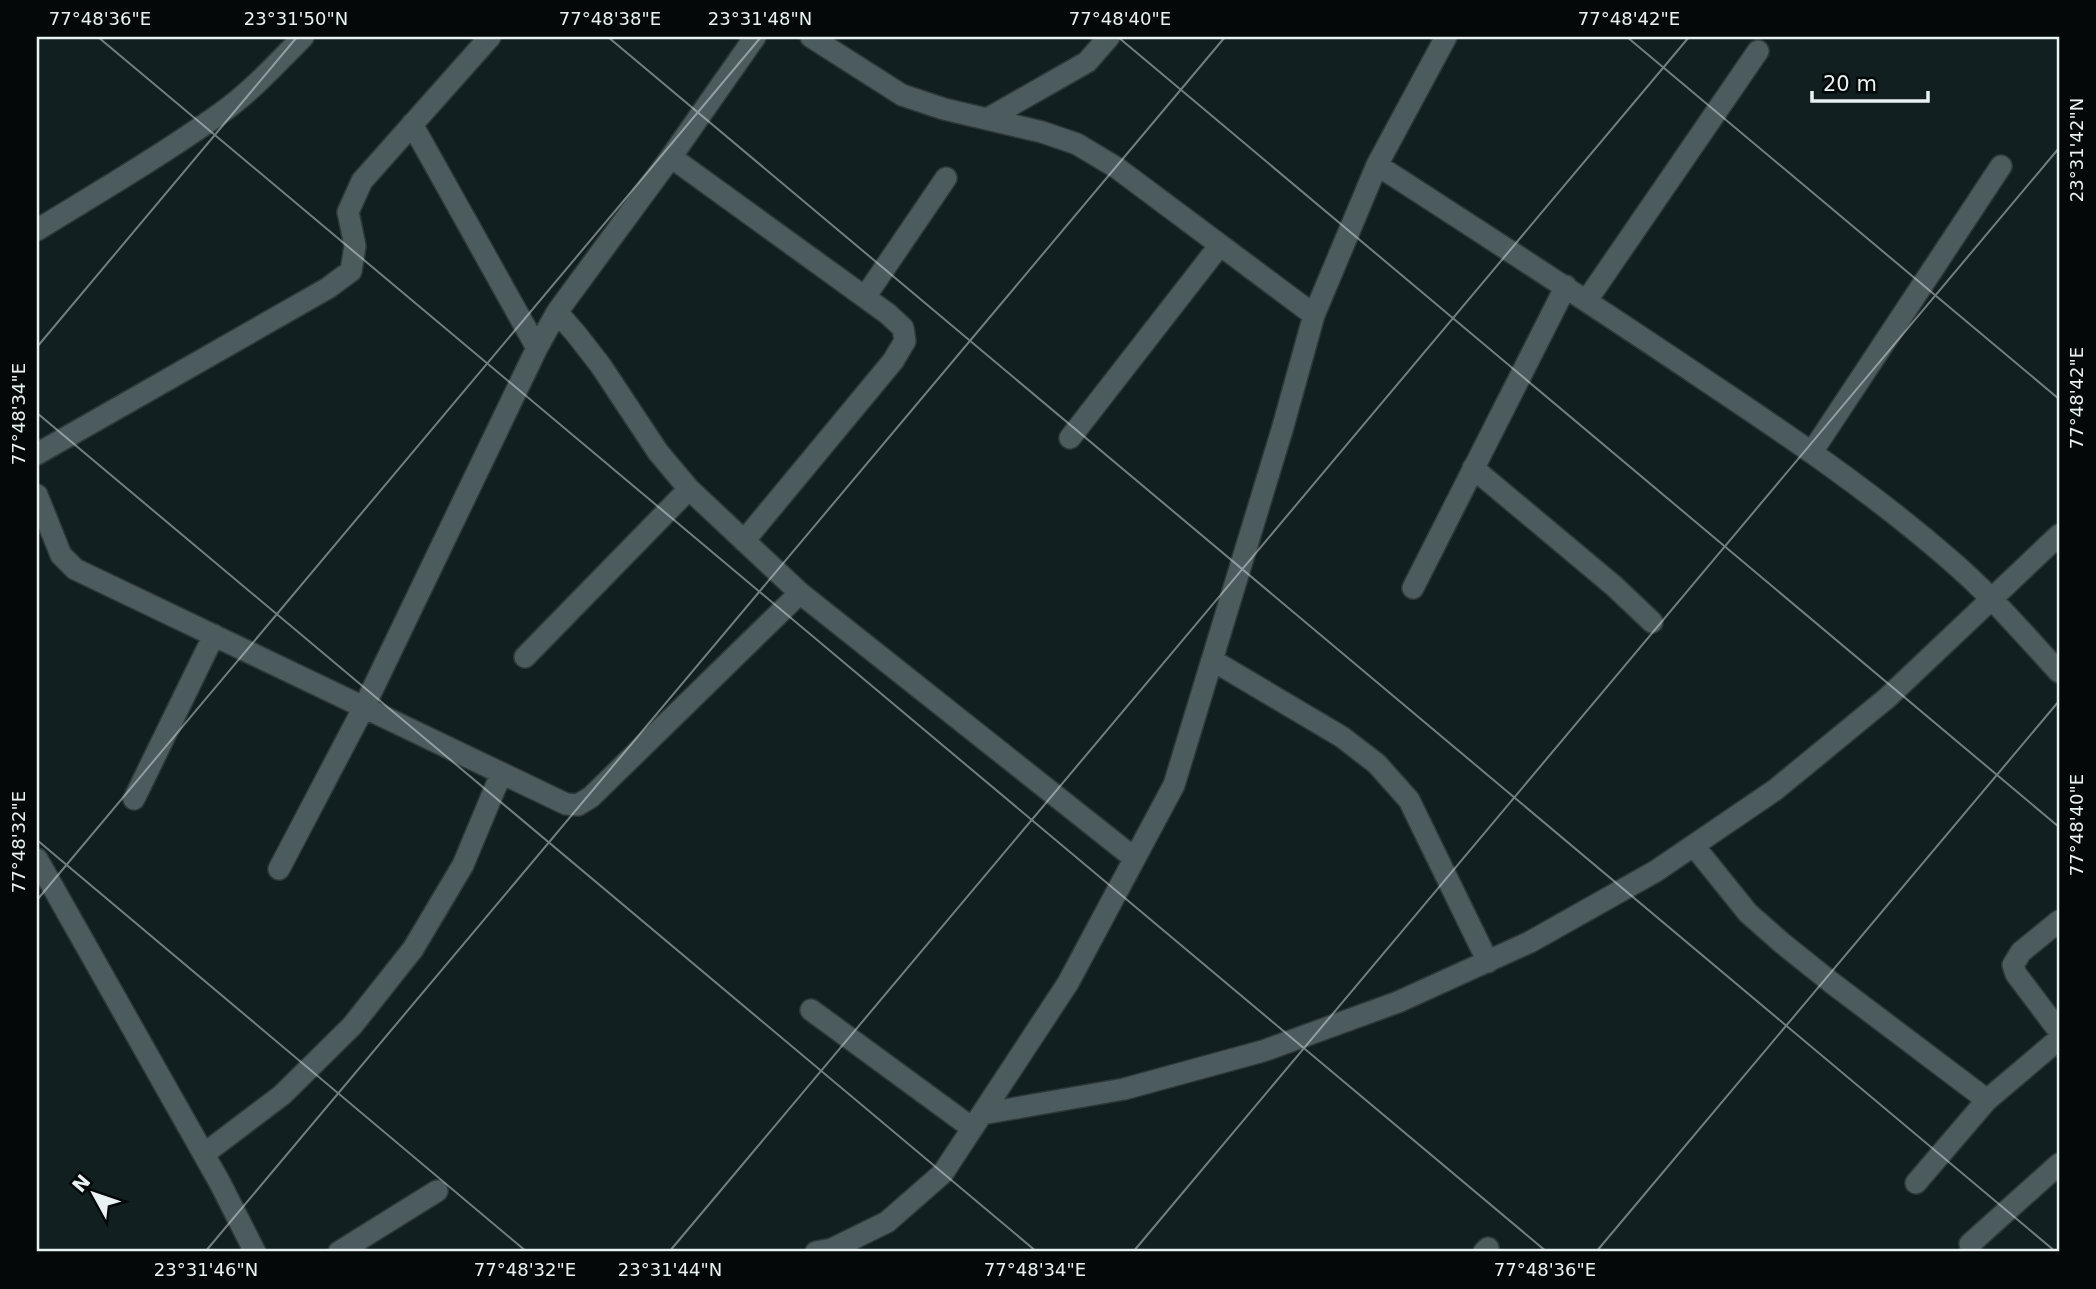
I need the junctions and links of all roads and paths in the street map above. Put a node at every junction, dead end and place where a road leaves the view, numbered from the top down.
1 (303, 37) edge
2 (491, 37) edge
3 (755, 37) edge
4 (811, 37) edge
5 (1109, 37) edge
6 (1446, 37) edge
7 (1758, 51) dead end
8 (987, 119) junction
9 (412, 124) junction
10 (671, 157) junction
11 (1377, 165) junction
12 (2001, 166) dead end
13 (946, 178) dead end
14 (37, 230) edge
15 (1220, 245) junction
16 (1566, 286) junction
17 (865, 297) junction
18 (1587, 300) junction
19 (557, 312) junction
20 (1314, 315) junction
21 (537, 348) junction
22 (1070, 438) dead end
23 (1812, 452) junction
24 (37, 454) edge
25 (1473, 468) junction
26 (689, 489) junction
27 (37, 495) edge
28 (2059, 536) edge
29 (744, 541) junction
30 (1412, 588) dead end
31 (800, 593) junction
32 (1991, 598) junction
33 (1652, 622) dead end
34 (214, 635) junction
35 (525, 657) dead end
36 (1212, 660) junction
37 (2059, 673) edge
38 (364, 707) junction
39 (502, 774) junction
40 (134, 799) dead end
41 (1693, 846) junction
42 (1134, 858) junction
43 (37, 859) edge
44 (279, 869) dead end
45 (43, 886) edge
46 (2059, 921) edge
47 (1488, 962) junction
48 (811, 1010) dead end
49 (2059, 1031) edge
50 (2059, 1039) edge
51 (1987, 1100) junction
52 (977, 1121) junction
53 (204, 1154) junction
54 (2059, 1164) edge
55 (1916, 1183) dead end
56 (437, 1191) dead end
57 (1970, 1244) dead end
58 (861, 1245) edge
59 (255, 1252) edge
60 (339, 1252) edge
61 (816, 1252) edge

1 - 14 street
2 - 9 street
3 - 10 street
4 - 8 street
5 - 8 street
6 - 11 street
7 - 18 street
8 - 15 street
9 - 21 street
9 - 24 street
10 - 17 street
10 - 19 street
11 - 16 street
11 - 20 street
12 - 23 street
13 - 17 street
15 - 20 street
15 - 22 street
16 - 18 street
16 - 25 street
17 - 29 street
18 - 23 street
19 - 21 street
19 - 26 street
20 - 36 street
21 - 38 street
23 - 32 street
25 - 30 street
25 - 33 street
26 - 29 street
26 - 35 street
27 - 34 street
28 - 32 street
29 - 31 street
31 - 39 street
31 - 42 street
32 - 37 street
32 - 41 street
34 - 38 street
34 - 40 street
36 - 42 street
36 - 47 street
38 - 39 street
38 - 44 street
39 - 53 street
41 - 47 street
41 - 51 street
42 - 52 street
43 - 45 street
45 - 53 street
46 - 49 street
47 - 52 street
48 - 52 street
50 - 51 street
51 - 55 street
52 - 58 street
53 - 59 street
54 - 57 street
56 - 60 street
58 - 61 street

